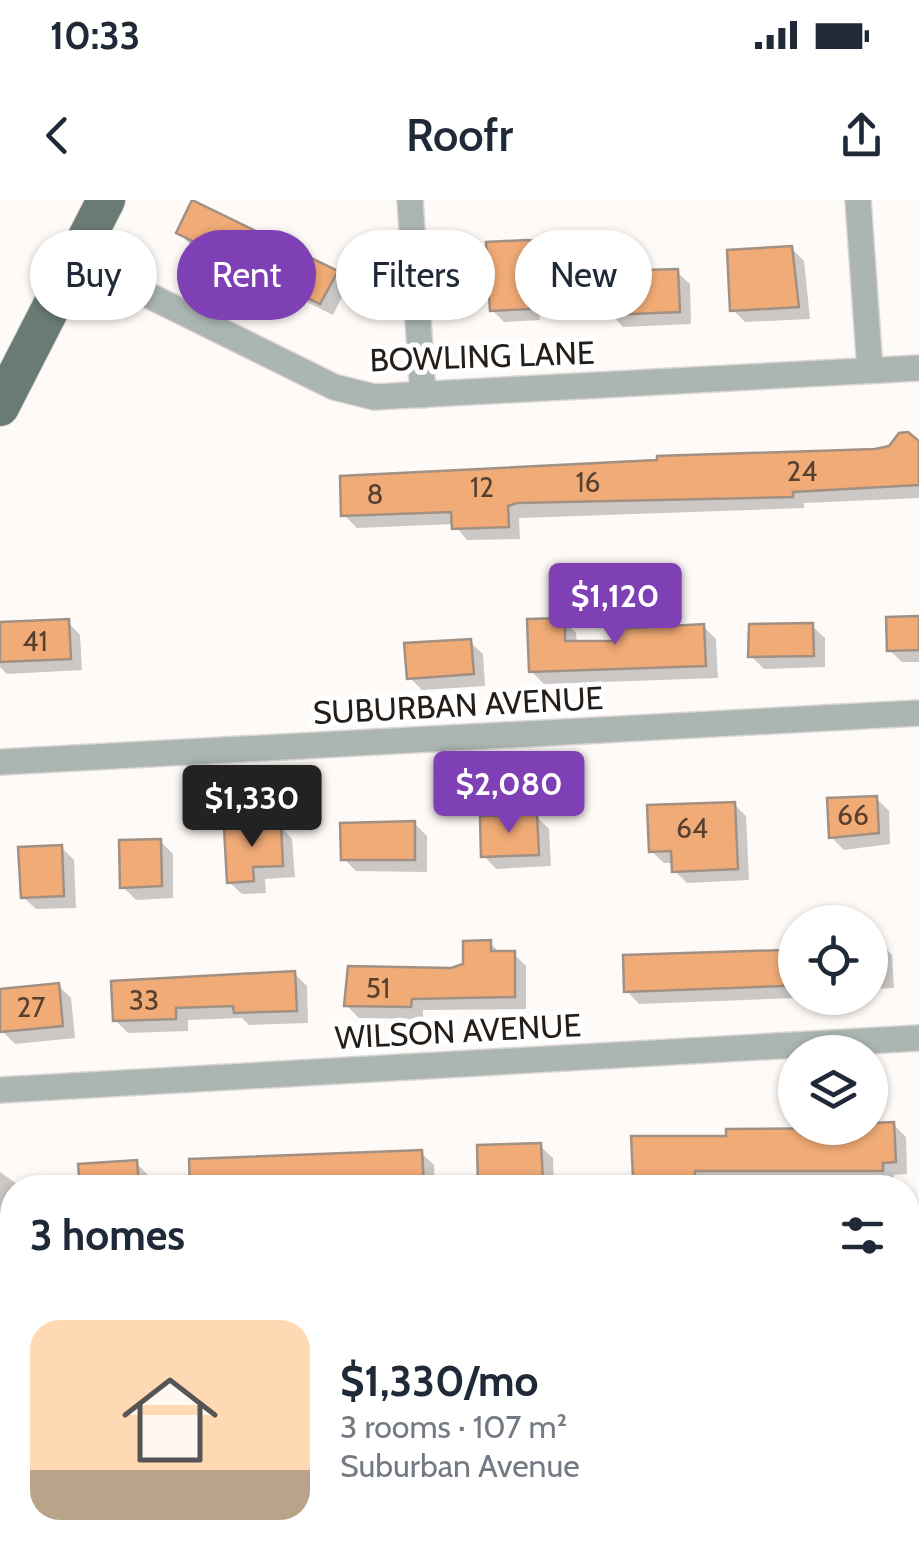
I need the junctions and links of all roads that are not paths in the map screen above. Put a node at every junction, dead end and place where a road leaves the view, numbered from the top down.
1 (106, 200) edge
2 (410, 200) edge
3 (858, 200) edge
4 (92, 230) edge
5 (157, 300) edge
6 (46, 320) edge
7 (919, 368) edge
8 (870, 370) junction
9 (423, 395) junction
10 (0, 408) edge
11 (919, 713) edge
12 (0, 762) edge
13 (919, 1038) edge
14 (0, 1090) edge

1 - 4 main road
2 - 9 street
3 - 8 street
5 - 9 street, BOWLING LANE
6 - 10 main road
7 - 8 street, BOWLING LANE
8 - 9 street, BOWLING LANE
11 - 12 street, SUBURBAN AVENUE
13 - 14 street, WILSON AVENUE

